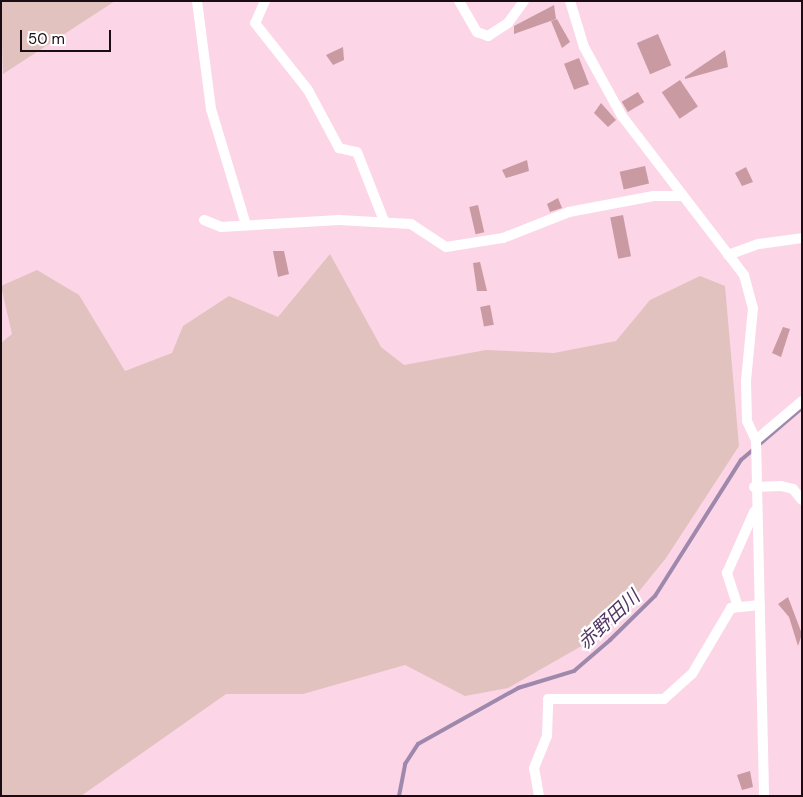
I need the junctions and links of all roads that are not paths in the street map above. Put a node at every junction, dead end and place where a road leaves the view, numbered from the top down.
1 (197, 1) edge
2 (264, 1) edge
3 (459, 1) edge
4 (524, 1) edge
5 (570, 1) edge
6 (680, 196) junction
7 (204, 220) dead end
8 (384, 221) junction
9 (246, 225) junction
10 (802, 238) edge
11 (728, 255) junction
12 (802, 401) edge
13 (756, 440) junction
14 (754, 487) junction
15 (802, 500) edge
16 (756, 509) junction
17 (737, 604) junction
18 (760, 605) junction
19 (539, 796) edge
20 (764, 796) edge

1 - 9 street
2 - 8 street
3 - 4 street
5 - 6 street
6 - 8 street
6 - 11 street
7 - 9 street
8 - 9 street
10 - 11 street
11 - 13 street
12 - 13 street
13 - 14 street
14 - 15 street
14 - 16 street
16 - 17 street
16 - 18 street
17 - 18 street
17 - 19 street
18 - 20 street

